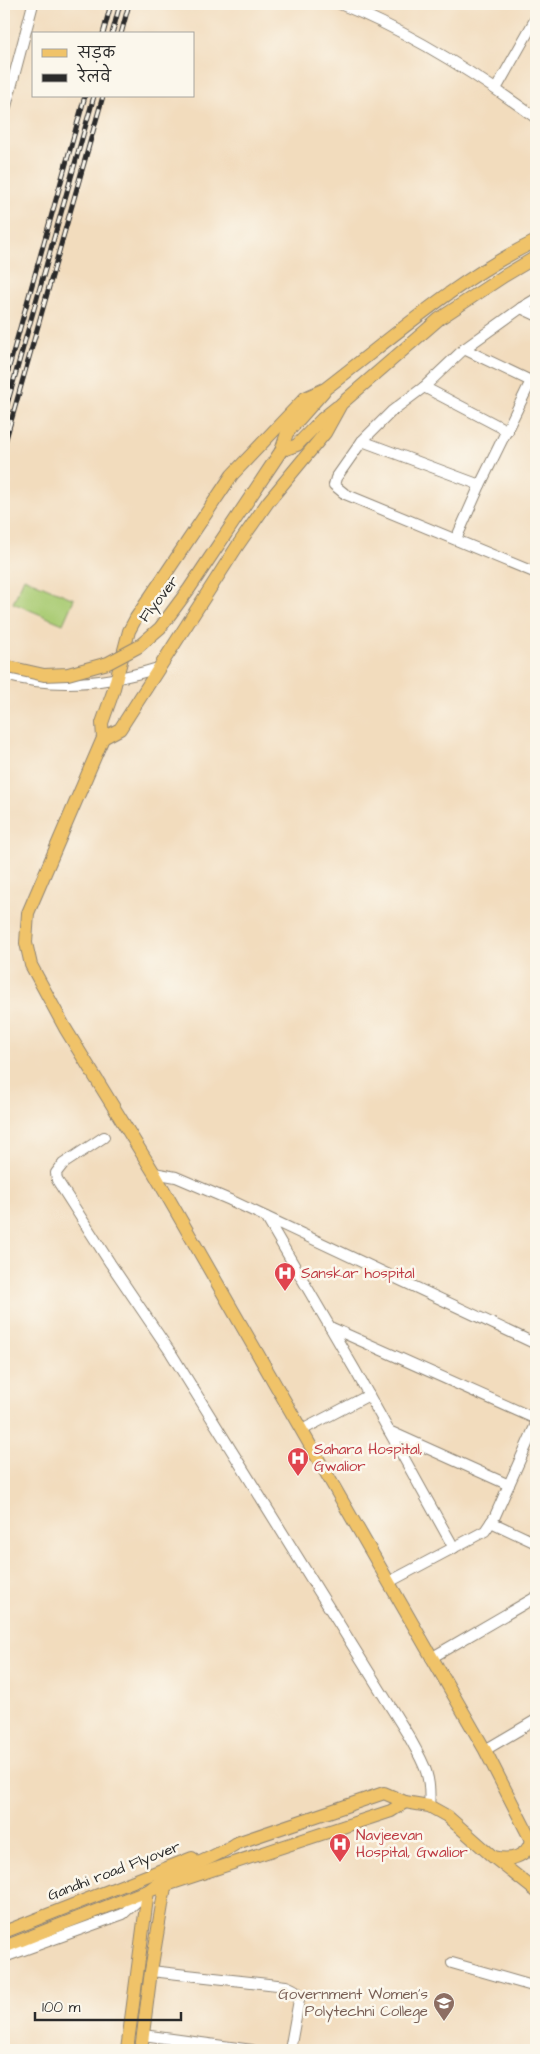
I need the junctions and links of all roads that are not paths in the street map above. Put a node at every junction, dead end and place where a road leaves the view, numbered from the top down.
1 (33, 4) edge
2 (340, 4) edge
3 (536, 18) edge
4 (496, 89) junction
5 (4, 114) edge
6 (536, 118) edge
7 (536, 241) edge
8 (536, 257) edge
9 (536, 299) edge
10 (521, 308) junction
11 (536, 314) edge
12 (464, 349) junction
13 (534, 382) edge
14 (424, 386) junction
15 (325, 389) junction
16 (341, 404) junction
17 (508, 431) junction
18 (362, 441) junction
19 (281, 451) junction
20 (480, 485) junction
21 (456, 539) junction
22 (536, 573) edge
23 (4, 666) edge
24 (158, 668) junction
25 (4, 675) edge
26 (116, 679) junction
27 (103, 738) junction
28 (104, 1137) dead end
29 (154, 1173) junction
30 (266, 1217) junction
31 (330, 1327) junction
32 (536, 1344) edge
33 (369, 1395) junction
34 (536, 1419) edge
35 (536, 1424) edge
36 (302, 1430) junction
37 (389, 1431) junction
38 (509, 1484) junction
39 (491, 1522) junction
40 (536, 1543) edge
41 (454, 1548) junction
42 (389, 1582) junction
43 (536, 1597) edge
44 (431, 1658) junction
45 (536, 1720) edge
46 (485, 1750) junction
47 (405, 1802) junction
48 (429, 1806) junction
49 (531, 1840) junction
50 (237, 1843) junction
51 (492, 1856) junction
52 (536, 1856) edge
53 (165, 1887) junction
54 (148, 1891) junction
55 (536, 1891) edge
56 (4, 1932) edge
57 (4, 1947) edge
58 (4, 1957) edge
59 (452, 1963) dead end
60 (151, 1971) junction
61 (536, 1987) edge
62 (143, 2035) junction
63 (127, 2050) edge
64 (141, 2050) edge
65 (252, 2050) edge
66 (290, 2050) edge

1 - 5 street
2 - 4 street
3 - 4 street
4 - 6 street
7 - 15 main road
8 - 16 main road, Flyover
9 - 10 street
10 - 11 street
10 - 12 street
12 - 13 street
12 - 14 street
13 - 17 street
14 - 17 street
14 - 18 street
15 - 19 main road, Flyover
15 - 26 main road
16 - 19 main road, Flyover
16 - 24 main road
17 - 20 street
18 - 20 street
18 - 21 street
19 - 23 main road, Flyover, bridge
20 - 21 street
21 - 22 street
24 - 26 street
24 - 27 main road
25 - 26 street
26 - 27 main road
27 - 29 main road
28 - 48 street
29 - 30 street
29 - 36 main road
30 - 31 street
30 - 32 street
31 - 33 street
31 - 34 street
33 - 36 street
33 - 37 street
35 - 38 street
36 - 42 main road
37 - 38 street
37 - 41 street
38 - 39 street
39 - 40 street
39 - 41 street
41 - 42 street
42 - 44 main road
43 - 44 street
44 - 46 main road
45 - 46 street
46 - 49 main road
47 - 48 main road
47 - 50 main road
47 - 53 main road
48 - 51 main road
49 - 51 main road
49 - 52 main road
50 - 54 main road
50 - 56 main road, Gandhi road Flyover
51 - 55 main road
53 - 54 main road
53 - 60 main road
54 - 57 main road, Gandhi road Flyover
54 - 58 street
54 - 63 main road
59 - 61 street
60 - 62 main road
60 - 66 street
62 - 64 main road
62 - 65 street

